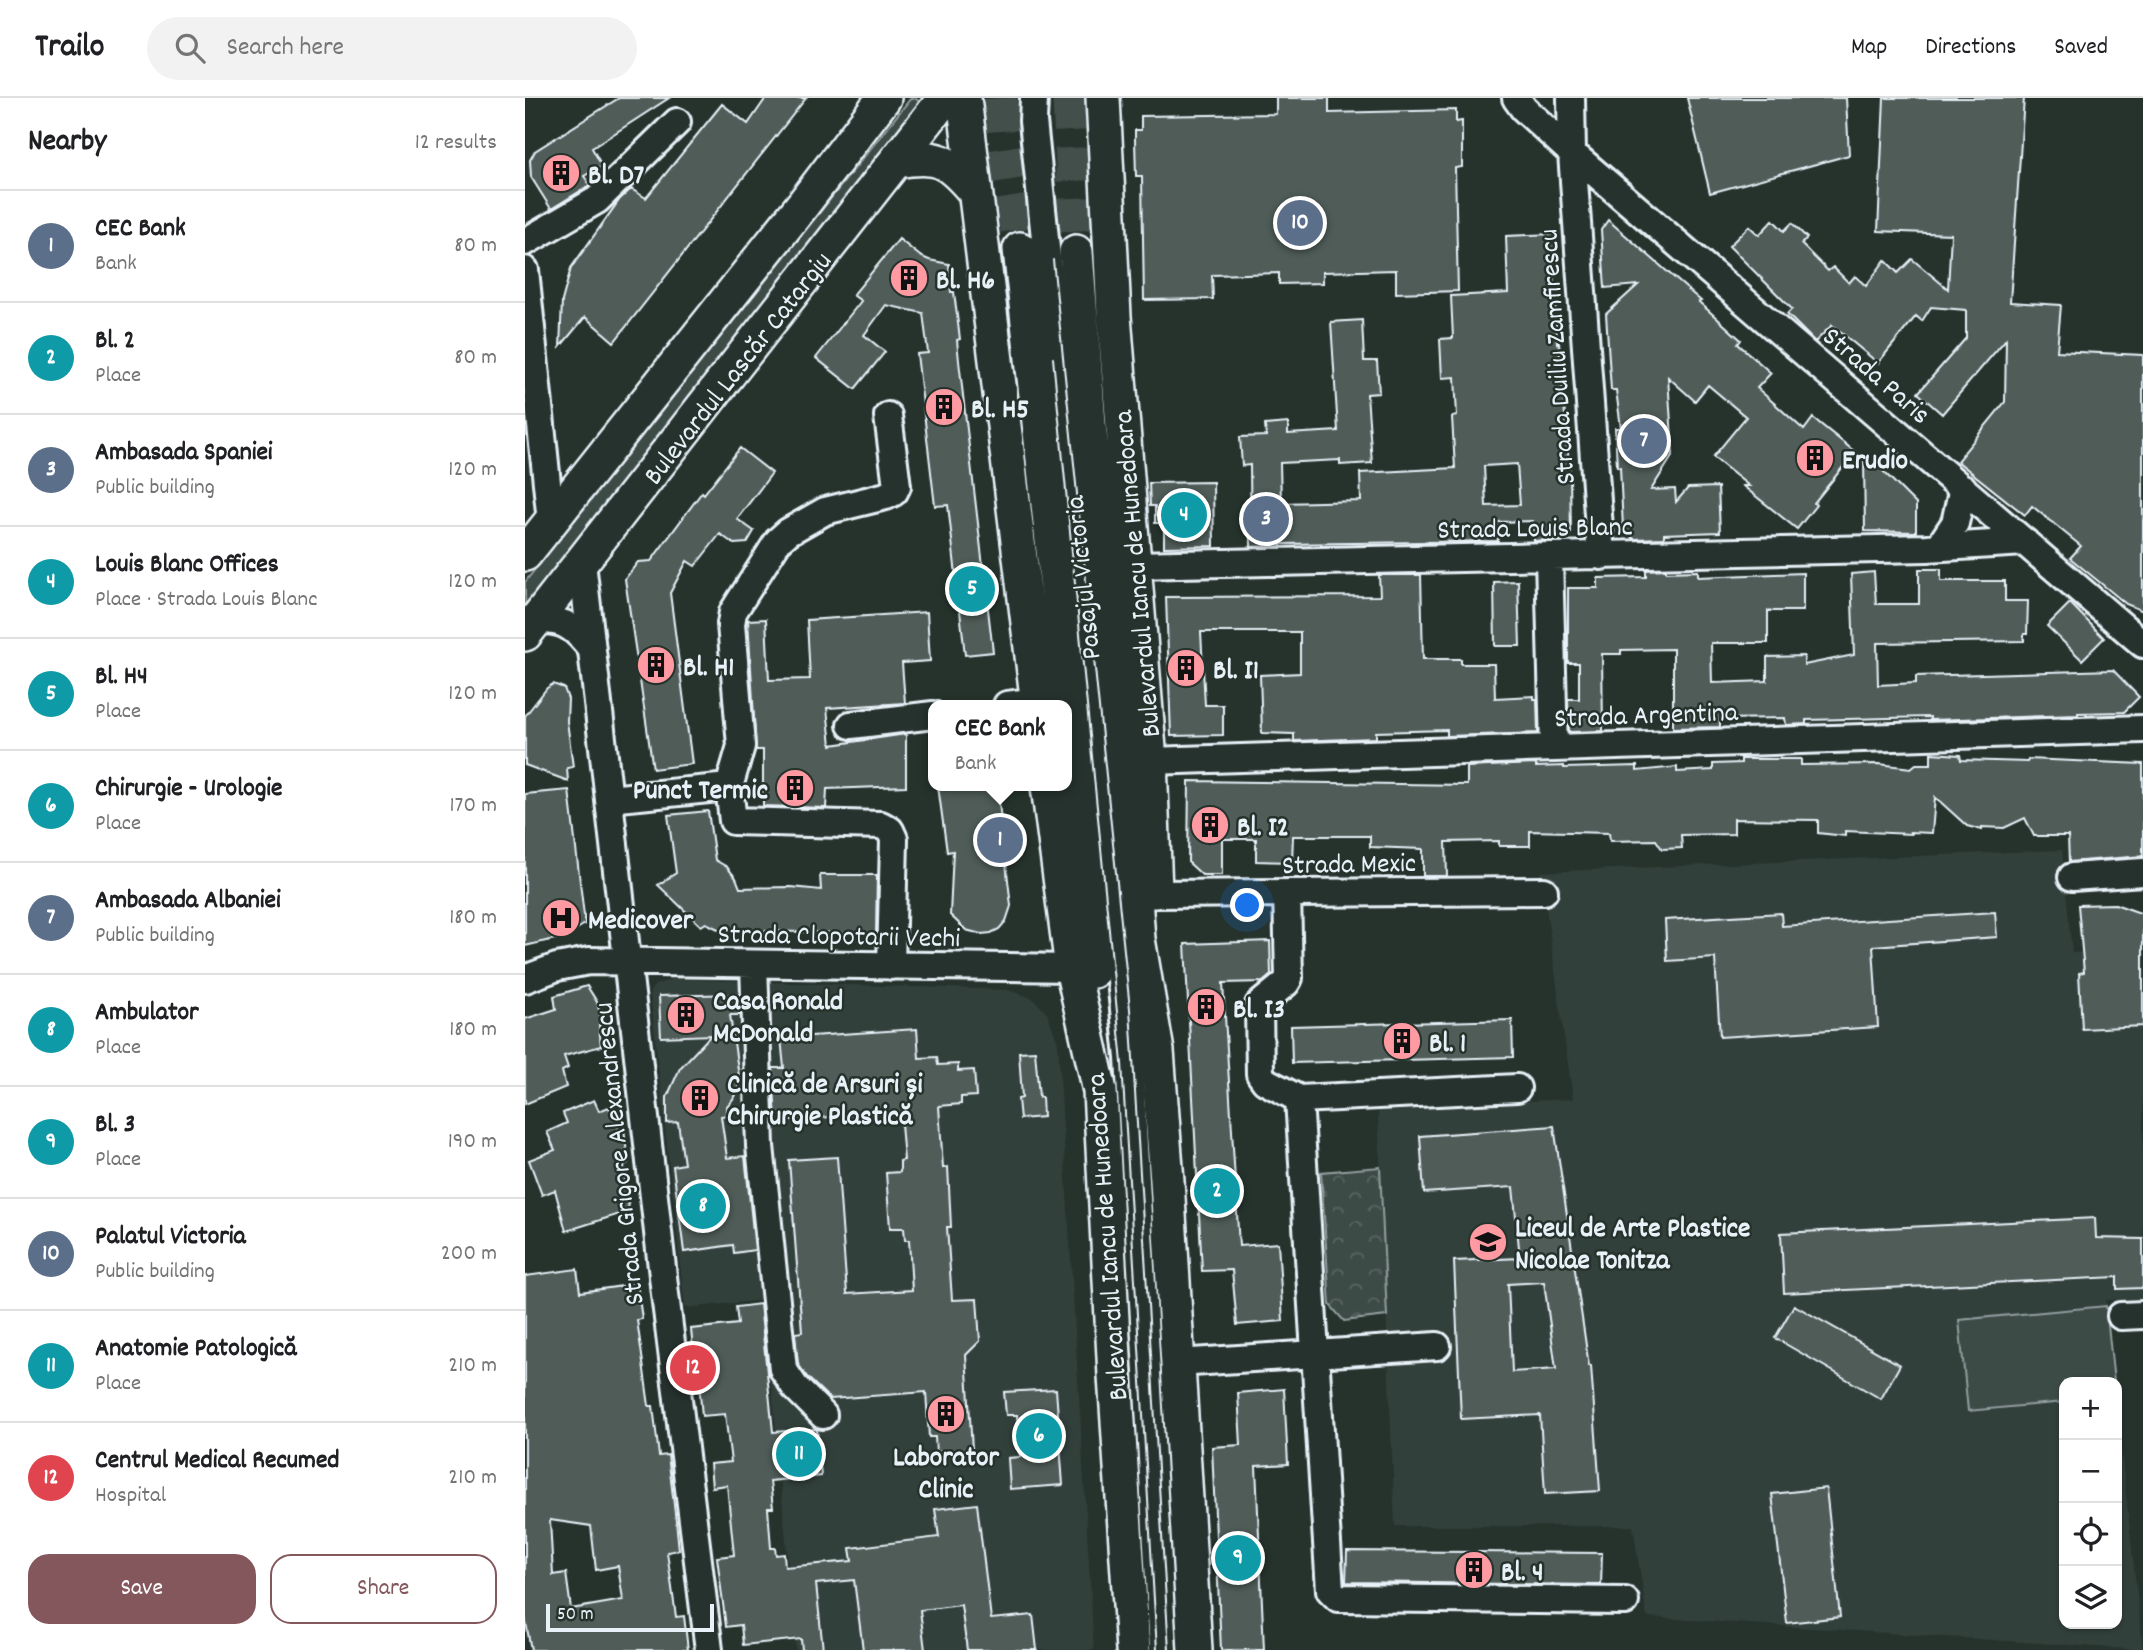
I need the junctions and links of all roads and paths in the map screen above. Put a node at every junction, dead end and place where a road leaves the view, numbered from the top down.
1 (884, 98) edge
2 (945, 98) edge
3 (964, 98) edge
4 (1034, 98) edge
5 (1103, 98) edge
6 (1516, 98) edge
7 (1571, 98) edge
8 (677, 122) dead end
9 (1572, 153) junction
10 (897, 161) junction
11 (974, 191) junction
12 (525, 242) edge
13 (1020, 249) tunnel mouth
14 (1076, 252) tunnel mouth
15 (525, 270) edge
16 (888, 416) dead end
17 (1963, 488) junction
18 (551, 522) junction
19 (2025, 542) junction
20 (1939, 547) junction
21 (525, 554) edge
22 (1601, 556) junction
23 (1549, 557) junction
24 (582, 562) junction
25 (1133, 565) junction
26 (530, 628) edge
27 (2143, 644) edge
28 (592, 650) junction
29 (1027, 700) edge
30 (1069, 700) edge
31 (928, 716) edge
32 (851, 725) dead end
33 (1072, 728) edge
34 (2143, 729) edge
35 (1554, 747) junction
36 (1150, 761) junction
37 (729, 787) junction
38 (1049, 791) edge
39 (609, 799) junction
40 (2143, 872) edge
41 (2072, 877) dead end
42 (1543, 891) dead end
43 (1145, 894) junction
44 (1287, 894) junction
45 (627, 962) junction
46 (754, 964) junction
47 (891, 966) junction
48 (1072, 968) junction
49 (525, 979) edge
50 (1143, 1054) junction
51 (1517, 1088) dead end
52 (1100, 1091) junction
53 (1299, 1099) junction
54 (1437, 1346) dead end
55 (1315, 1354) junction
56 (1177, 1363) junction
57 (823, 1416) dead end
58 (1625, 1601) dead end
59 (709, 1650) edge
60 (1133, 1650) edge
61 (1163, 1650) edge
62 (1195, 1650) edge

1 - 18 main road, Bulevardul Lascăr Catargiu
2 - 10 main road, Bulevardul Lascăr Catargiu
3 - 11 main road
4 - 50 street, Pasajul Victoria
5 - 25 main road, Bulevardul Iancu de Hunedoara
6 - 9 street
7 - 9 street, Strada Duiliu Zamfirescu
8 - 12 street
9 - 17 street, Strada Paris
9 - 22 street, Strada Duiliu Zamfirescu
10 - 11 main road
10 - 24 main road, Bulevardul Lascăr Catargiu
11 - 29 main road
13 - 30 main road, Pasajul Victoria
14 - 43 main road, Pasajul Victoria
15 - 18 street
16 - 37 street
17 - 19 street, Strada Paris
17 - 20 street
18 - 21 main road, Bulevardul Lascăr Catargiu
19 - 20 street, Strada Louis Blanc
19 - 27 street, Strada Paris
20 - 22 street, Strada Louis Blanc
22 - 23 street, Strada Louis Blanc
23 - 25 street, Strada Louis Blanc
23 - 35 street
24 - 26 main road, Bulevardul Lascăr Catargiu
24 - 28 street, Strada Grigore Alexandrescu
25 - 36 main road, Bulevardul Iancu de Hunedoara
26 - 28 street
28 - 39 street, Strada Grigore Alexandrescu
31 - 32 street
33 - 52 main road, Pasajul Victoria
34 - 35 street, Strada Argentina
35 - 36 street, Strada Argentina
36 - 43 main road, Bulevardul Iancu de Hunedoara
37 - 39 street
37 - 47 street
38 - 48 main road, Bulevardul Iancu de Hunedoara
39 - 45 street, Strada Grigore Alexandrescu
40 - 41 street
42 - 44 street, Strada Mexic
43 - 44 street, Strada Mexic
43 - 50 main road, Bulevardul Iancu de Hunedoara
44 - 53 street
45 - 46 street, Strada Clopotarii Vechi
45 - 49 street, Strada Clopotarii Vechi
45 - 59 street, Strada Grigore Alexandrescu
46 - 47 street, Strada Clopotarii Vechi
46 - 57 street
47 - 48 street, Strada Clopotarii Vechi
48 - 52 main road, Bulevardul Iancu de Hunedoara
50 - 56 main road, Bulevardul Iancu de Hunedoara
50 - 61 street, Bulevardul Iancu de Hunedoara
51 - 53 street
52 - 60 main road, Bulevardul Iancu de Hunedoara
53 - 55 street
54 - 55 street
55 - 56 street
55 - 58 street
56 - 62 main road, Bulevardul Iancu de Hunedoara

